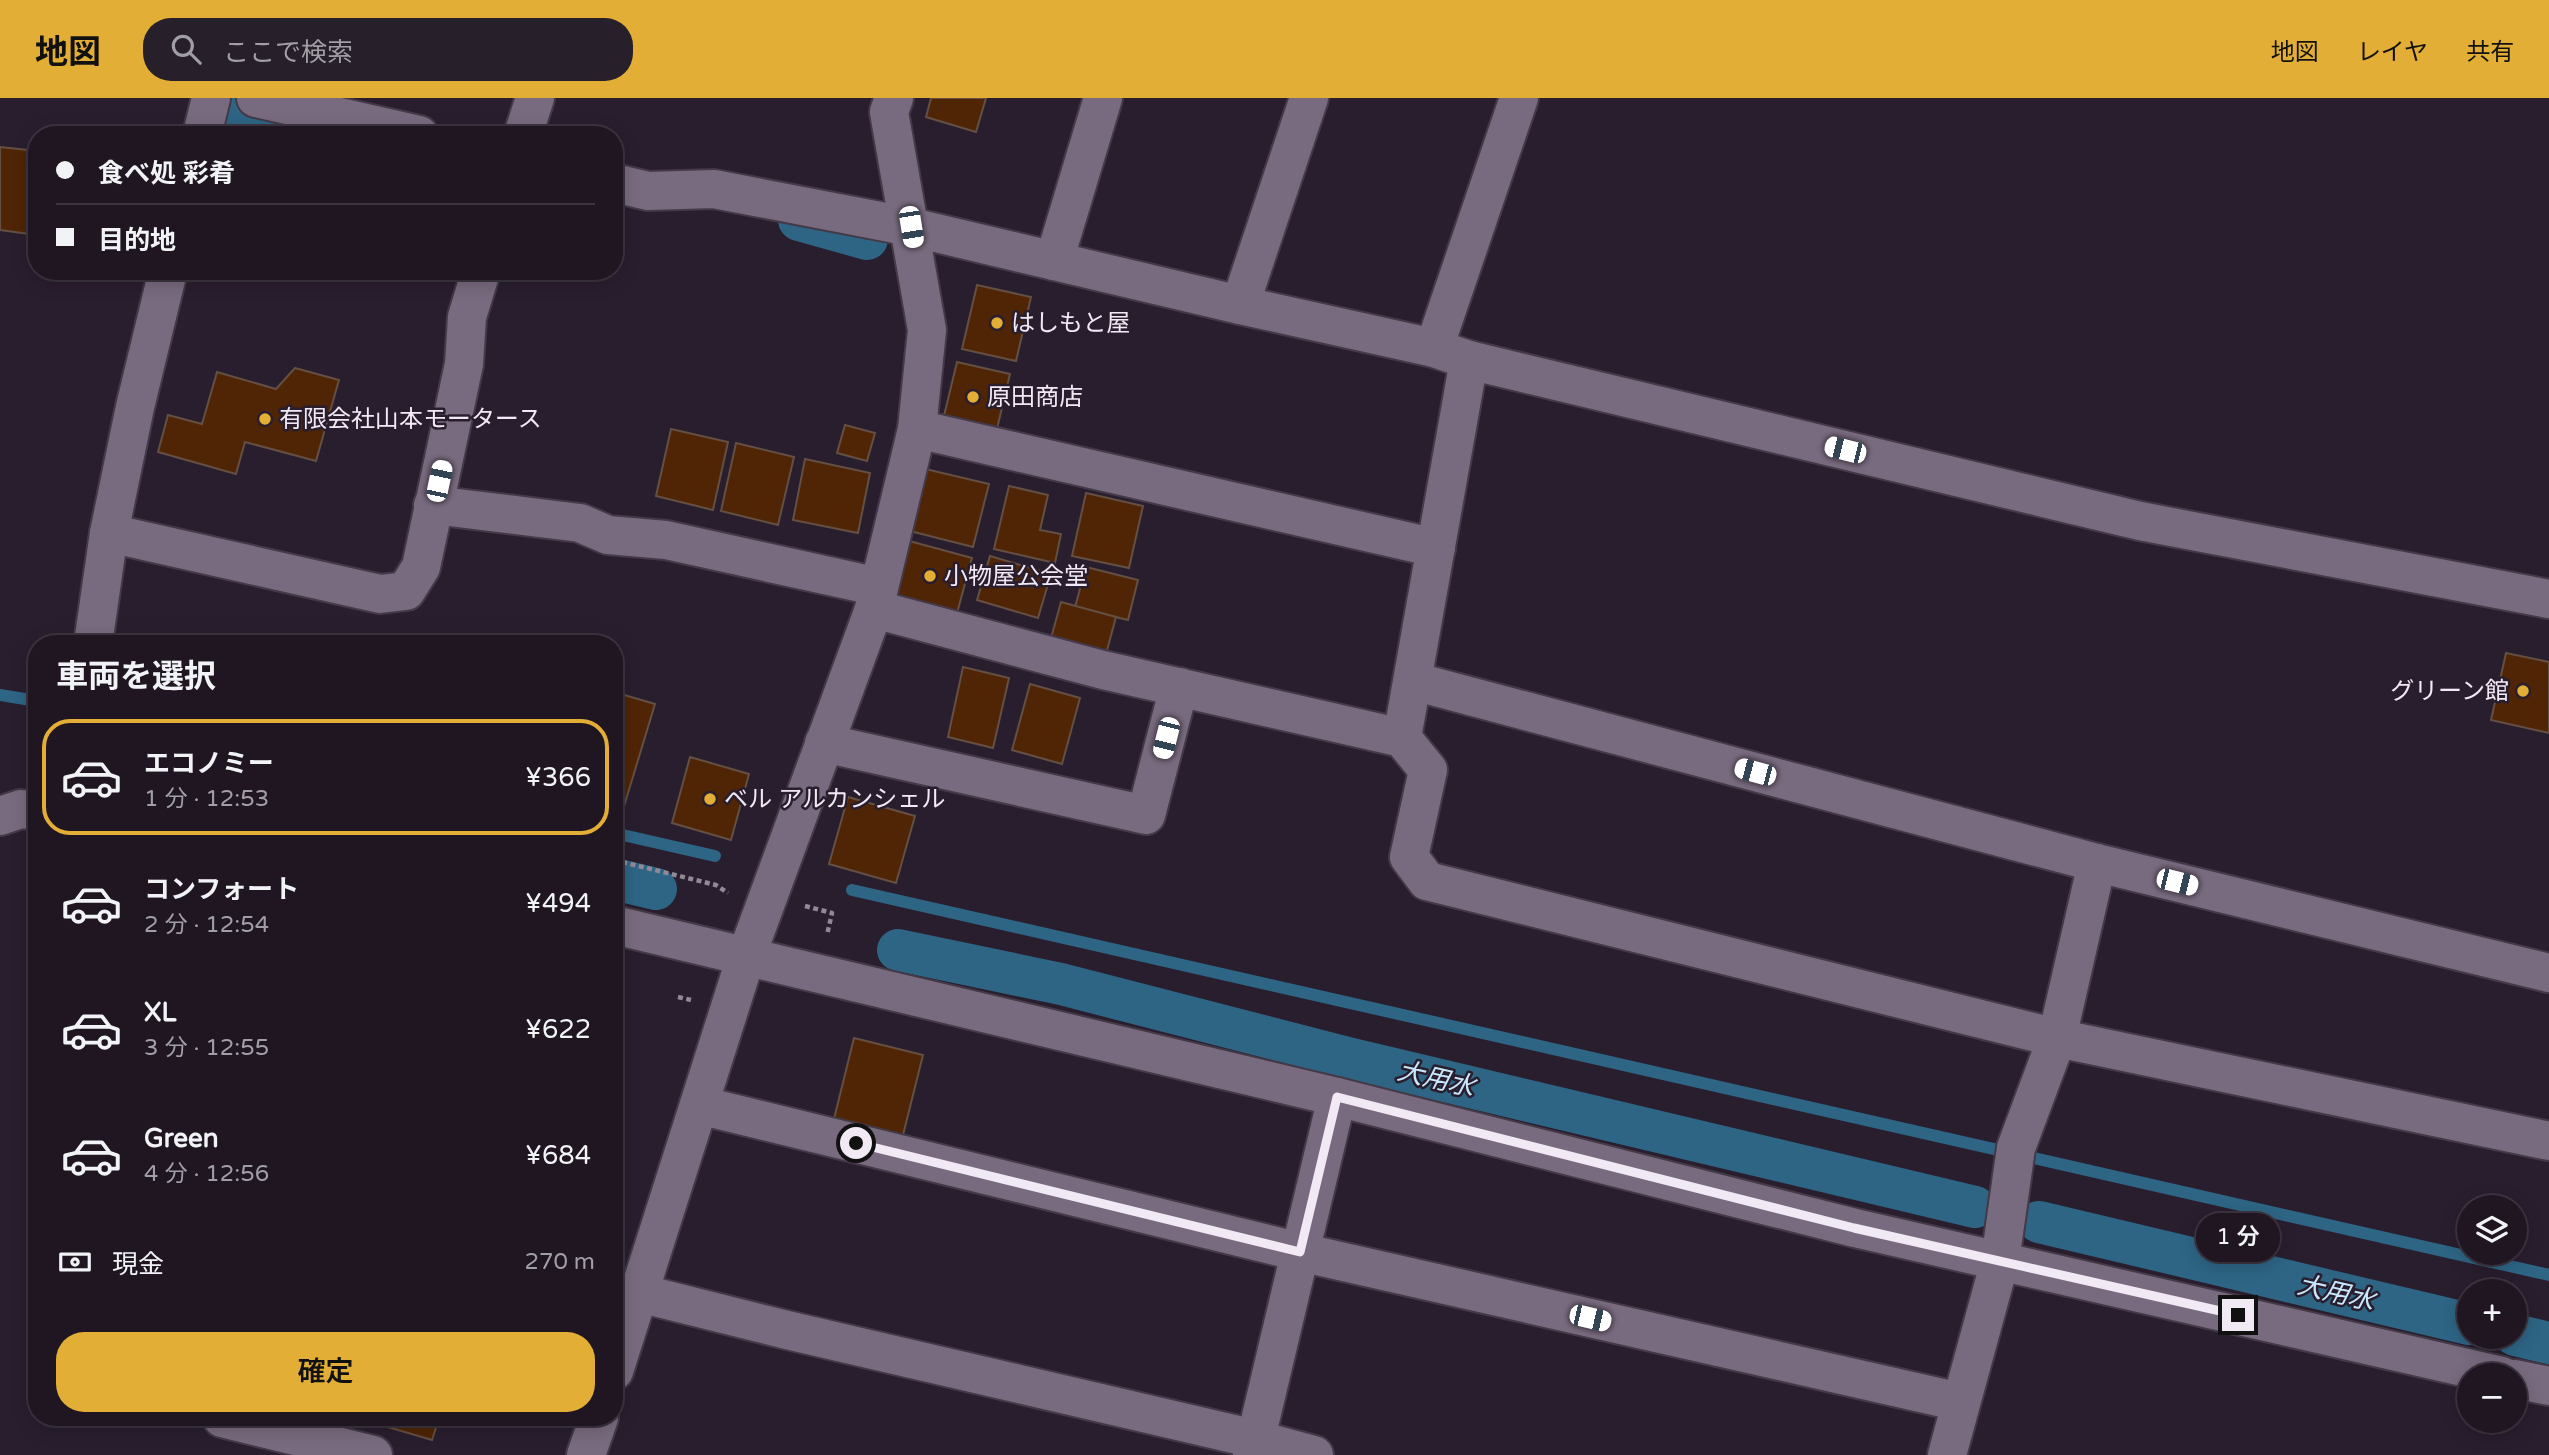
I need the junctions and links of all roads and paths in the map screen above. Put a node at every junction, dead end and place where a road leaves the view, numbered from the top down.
1 (211, 98) edge
2 (256, 98) edge
3 (535, 98) edge
4 (894, 98) edge
5 (1103, 98) edge
6 (1309, 98) edge
7 (1519, 98) edge
8 (204, 126) edge
9 (379, 126) edge
10 (526, 126) edge
11 (623, 185) edge
12 (911, 227) junction
13 (1054, 261) junction
14 (166, 280) edge
15 (478, 280) edge
16 (1240, 305) junction
17 (1452, 354) junction
18 (917, 429) junction
19 (433, 505) junction
20 (108, 533) junction
21 (1436, 548) junction
22 (877, 598) junction
23 (2549, 599) edge
24 (94, 635) edge
25 (1413, 681) junction
26 (1179, 687) junction
27 (1402, 738) junction
28 (824, 743) junction
29 (28, 810) edge
30 (0, 816) edge
31 (623, 862) edge
32 (2097, 863) junction
33 (729, 893) dead end
34 (623, 927) edge
35 (746, 957) junction
36 (2549, 973) edge
37 (2057, 1038) junction
38 (1337, 1097) junction
39 (699, 1105) junction
40 (2549, 1141) edge
41 (1300, 1252) junction
42 (2000, 1261) junction
43 (639, 1293) junction
44 (623, 1343) edge
45 (2457, 1366) edge
46 (2527, 1381) edge
47 (2549, 1386) edge
48 (1959, 1402) junction
49 (255, 1426) edge
50 (596, 1426) edge
51 (1253, 1447) edge
52 (373, 1455) edge
53 (586, 1455) edge
54 (1314, 1455) edge
55 (1947, 1455) edge

1 - 8 street
2 - 9 street
3 - 10 street
4 - 12 street
5 - 13 street
6 - 16 street
7 - 17 street
11 - 12 street
12 - 13 street
12 - 18 street
13 - 16 street
14 - 20 street
15 - 19 street
16 - 17 street
17 - 21 street
17 - 23 street
18 - 21 street
18 - 22 street
19 - 20 street
19 - 22 street
20 - 24 street
21 - 25 street
22 - 26 street
22 - 28 street
25 - 27 street
25 - 32 street
26 - 27 street
26 - 28 street
27 - 37 street
28 - 35 street
29 - 30 street
31 - 33 path
32 - 36 street
32 - 37 street
34 - 35 street
35 - 38 street
35 - 39 street
37 - 40 street
37 - 42 street
38 - 41 street
38 - 42 street
39 - 41 street
39 - 43 street
41 - 48 street
41 - 51 street
42 - 45 street
42 - 48 street
43 - 44 street
43 - 51 street
46 - 47 street
48 - 55 street
49 - 52 street
50 - 53 street
51 - 54 street

